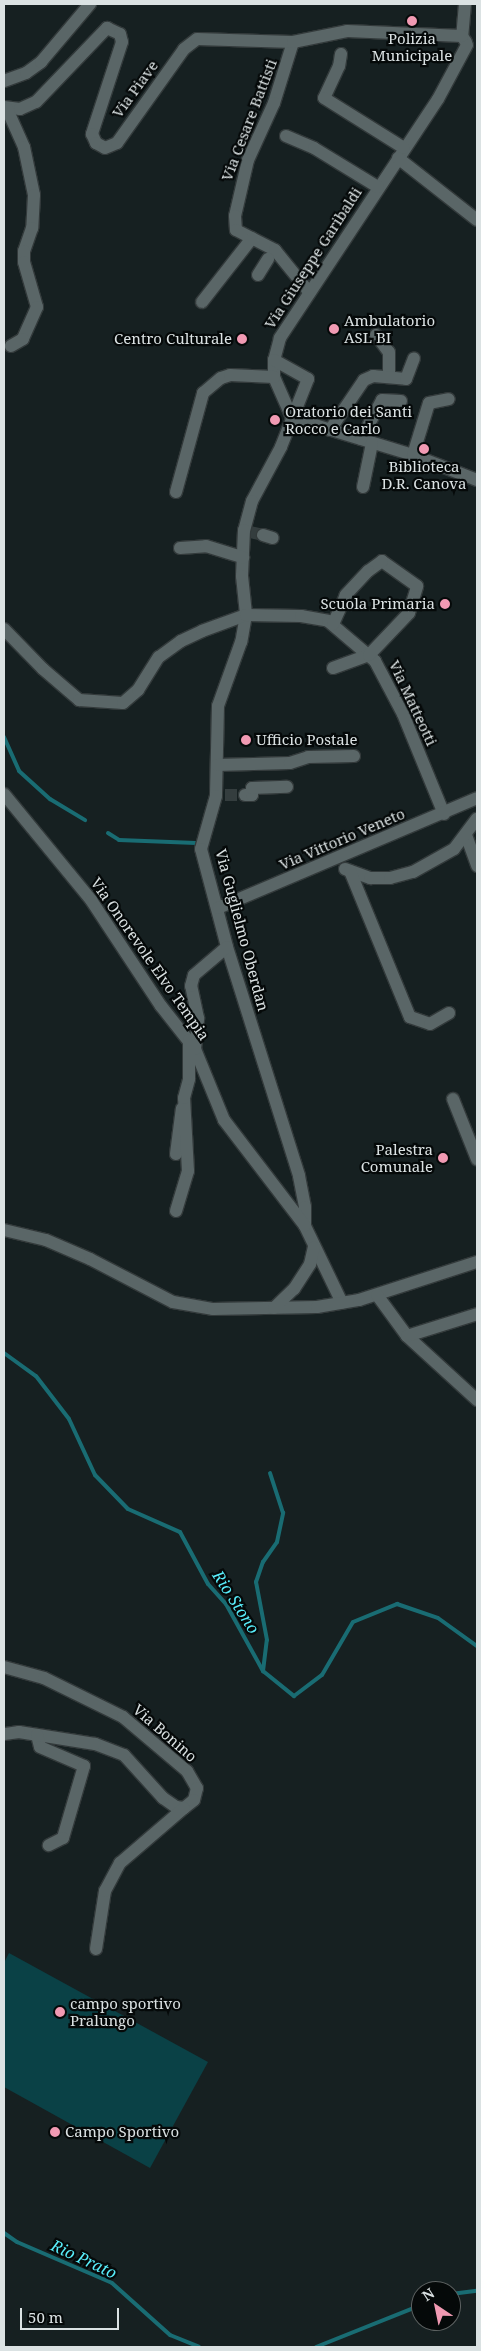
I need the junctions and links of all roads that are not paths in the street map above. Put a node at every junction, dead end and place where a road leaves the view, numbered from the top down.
1 (90, 4) edge
2 (465, 4) edge
3 (293, 42) junction
4 (469, 43) edge
5 (341, 54) dead end
6 (4, 80) edge
7 (5, 108) edge
8 (286, 136) dead end
9 (401, 153) junction
10 (378, 187) junction
11 (477, 220) edge
12 (252, 238) junction
13 (272, 254) junction
14 (258, 275) dead end
15 (310, 293) junction
16 (202, 302) dead end
17 (376, 335) dead end
18 (11, 346) dead end
19 (414, 358) dead end
20 (274, 360) junction
21 (389, 376) junction
22 (274, 377) junction
23 (448, 399) dead end
24 (401, 401) dead end
25 (292, 418) junction
26 (330, 430) junction
27 (366, 441) junction
28 (413, 455) junction
29 (477, 480) edge
30 (363, 487) dead end
31 (176, 492) dead end
32 (180, 548) dead end
33 (243, 557) junction
34 (246, 616) junction
35 (333, 624) junction
36 (4, 629) edge
37 (369, 654) junction
38 (333, 668) dead end
39 (354, 756) dead end
40 (217, 765) junction
41 (287, 787) dead end
42 (4, 794) edge
43 (245, 794) tunnel mouth
44 (477, 798) edge
45 (444, 814) junction
46 (477, 819) edge
47 (466, 835) junction
48 (332, 862) junction
49 (477, 866) edge
50 (350, 871) junction
51 (218, 908) junction
52 (226, 947) junction
53 (450, 1013) dead end
54 (192, 1045) junction
55 (184, 1098) junction
56 (453, 1099) dead end
57 (176, 1154) dead end
58 (477, 1159) edge
59 (176, 1211) dead end
60 (305, 1226) junction
61 (4, 1230) edge
62 (314, 1247) junction
63 (477, 1262) edge
64 (377, 1295) junction
65 (342, 1303) junction
66 (274, 1308) junction
67 (477, 1314) edge
68 (407, 1336) junction
69 (477, 1400) edge
70 (4, 1667) edge
71 (4, 1734) edge
72 (37, 1735) junction
73 (184, 1808) junction
74 (49, 1845) dead end
75 (96, 1949) dead end

1 - 6 street
2 - 4 street, Via Giuseppe Garibaldi
3 - 4 street, Via Piave
3 - 7 street, Via Piave
3 - 12 street, Via Cesare Battisti
4 - 9 street, Via Giuseppe Garibaldi
5 - 9 street
7 - 18 street
8 - 10 street
9 - 10 street, Via Giuseppe Garibaldi
9 - 11 street
10 - 15 street, Via Giuseppe Garibaldi
12 - 13 street, Via Cesare Battisti
12 - 16 street
13 - 14 street
13 - 15 street, Via Cesare Battisti
15 - 20 street, Via Giuseppe Garibaldi
17 - 21 street
19 - 21 street
20 - 22 street, Via Giuseppe Garibaldi
20 - 25 street, Via Guglielmo Oberdan
21 - 26 street
22 - 25 street, Via Giuseppe Garibaldi
22 - 31 street
23 - 28 street
24 - 27 street
25 - 26 street
25 - 33 street, Via Guglielmo Oberdan
26 - 27 street
27 - 28 street
27 - 30 street
28 - 29 street
32 - 33 street
33 - 34 street, Via Guglielmo Oberdan
34 - 35 street, Via Matteotti
34 - 36 street, Via Matteotti
34 - 40 street, Via Guglielmo Oberdan
35 - 37 street, Via Matteotti
35 - 37 street
37 - 38 street
37 - 45 street, Via Matteotti
39 - 40 street
40 - 51 street, Via Guglielmo Oberdan
41 - 43 street
42 - 54 street, Via Onorevole Elvo Tempia
44 - 45 street, Via Vittorio Veneto
45 - 48 street, Via Vittorio Veneto
46 - 47 street
47 - 49 street
47 - 50 street
48 - 50 street
48 - 51 street, Via Vittorio Veneto
50 - 53 street
51 - 52 street, Via Guglielmo Oberdan
52 - 54 street
52 - 60 street, Via Guglielmo Oberdan
54 - 55 street
54 - 60 street, Via Onorevole Elvo Tempia
55 - 57 street
55 - 59 street
56 - 58 street
60 - 62 street, Via Guglielmo Oberdan
61 - 66 street
62 - 65 street, Via Guglielmo Oberdan
62 - 66 street
63 - 64 street
64 - 65 street
64 - 68 street
65 - 66 street
67 - 68 street
68 - 69 street
70 - 73 street, Via Bonino
71 - 72 street
72 - 73 street
72 - 74 street
73 - 75 street, Via Bonino

